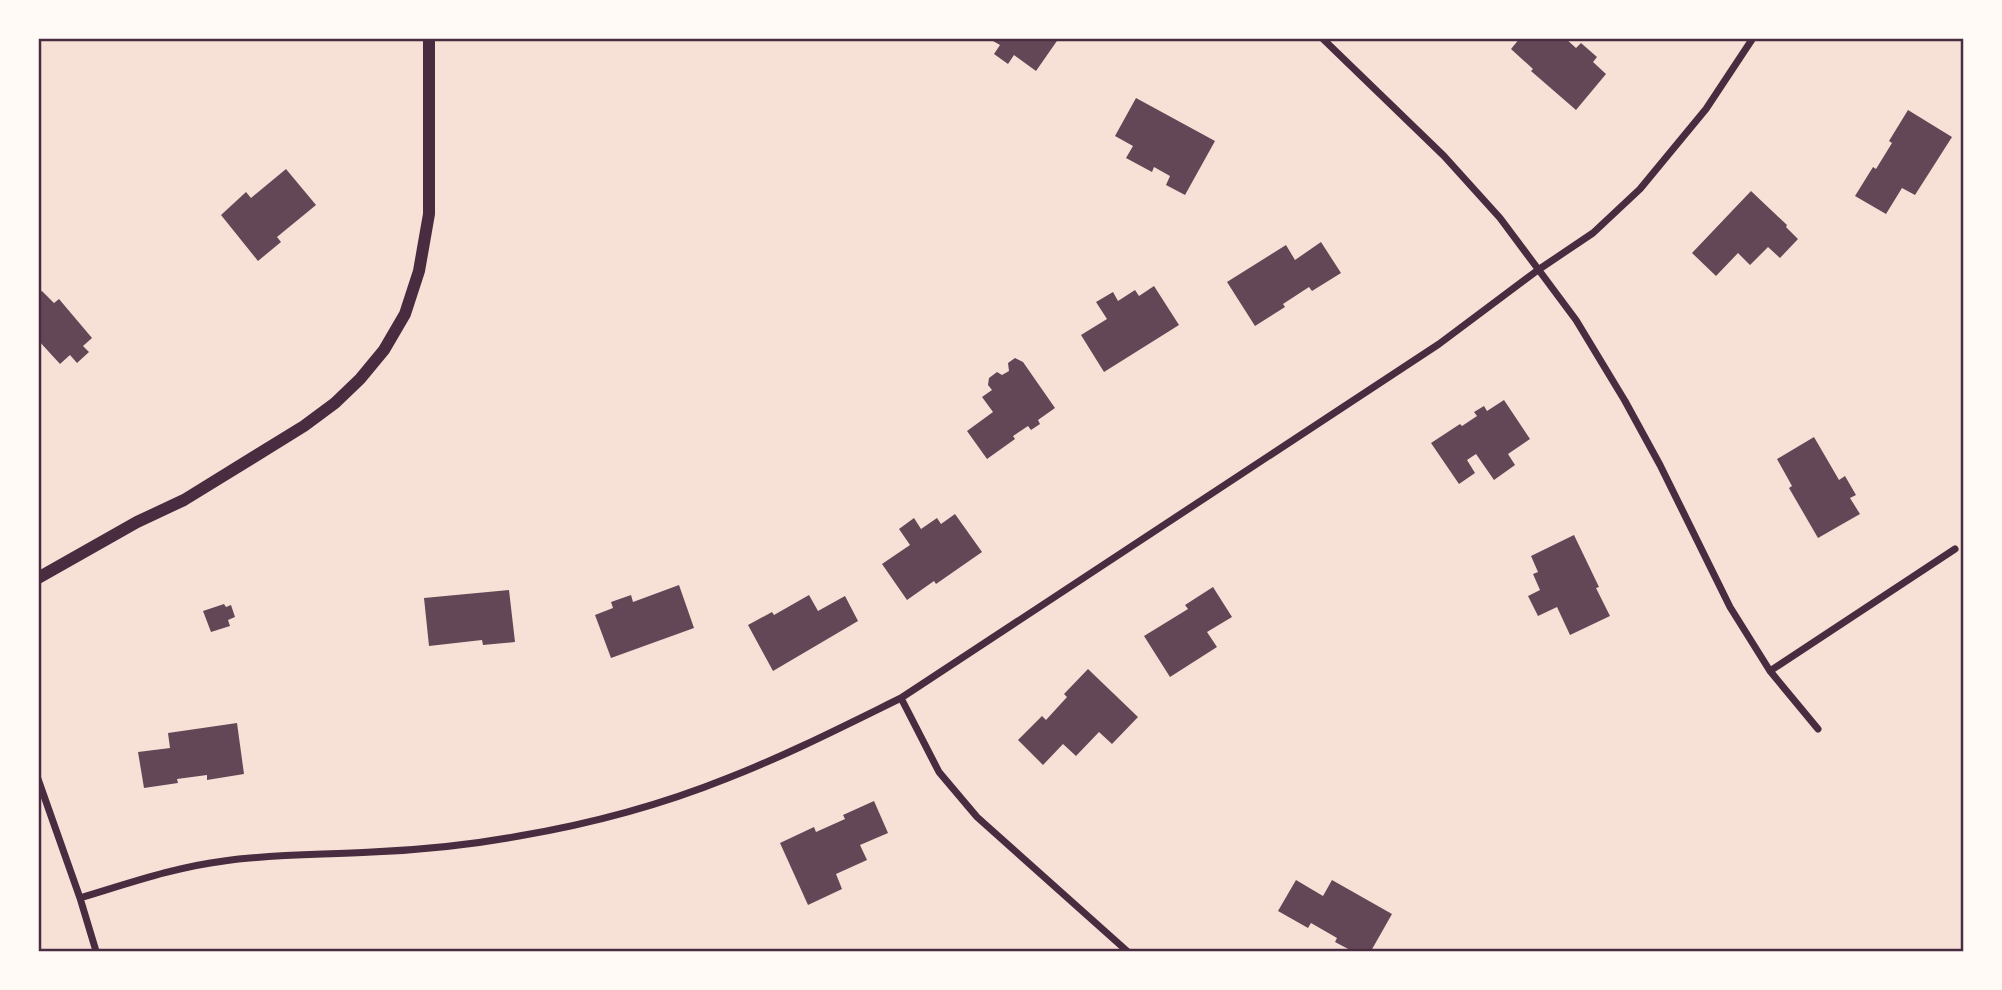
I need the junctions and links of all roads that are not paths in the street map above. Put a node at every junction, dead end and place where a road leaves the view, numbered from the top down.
1 (429, 38) edge
2 (1322, 38) edge
3 (1753, 38) edge
4 (1538, 270) junction
5 (1955, 549) dead end
6 (38, 578) edge
7 (1770, 671) junction
8 (901, 698) junction
9 (1818, 729) dead end
10 (38, 779) edge
11 (80, 898) junction
12 (96, 951) edge
13 (1127, 951) edge

1 - 6 street
2 - 4 street
3 - 4 street
4 - 7 street
4 - 8 street
5 - 7 street
7 - 9 street
8 - 11 street
8 - 13 street
10 - 11 street
11 - 12 street

